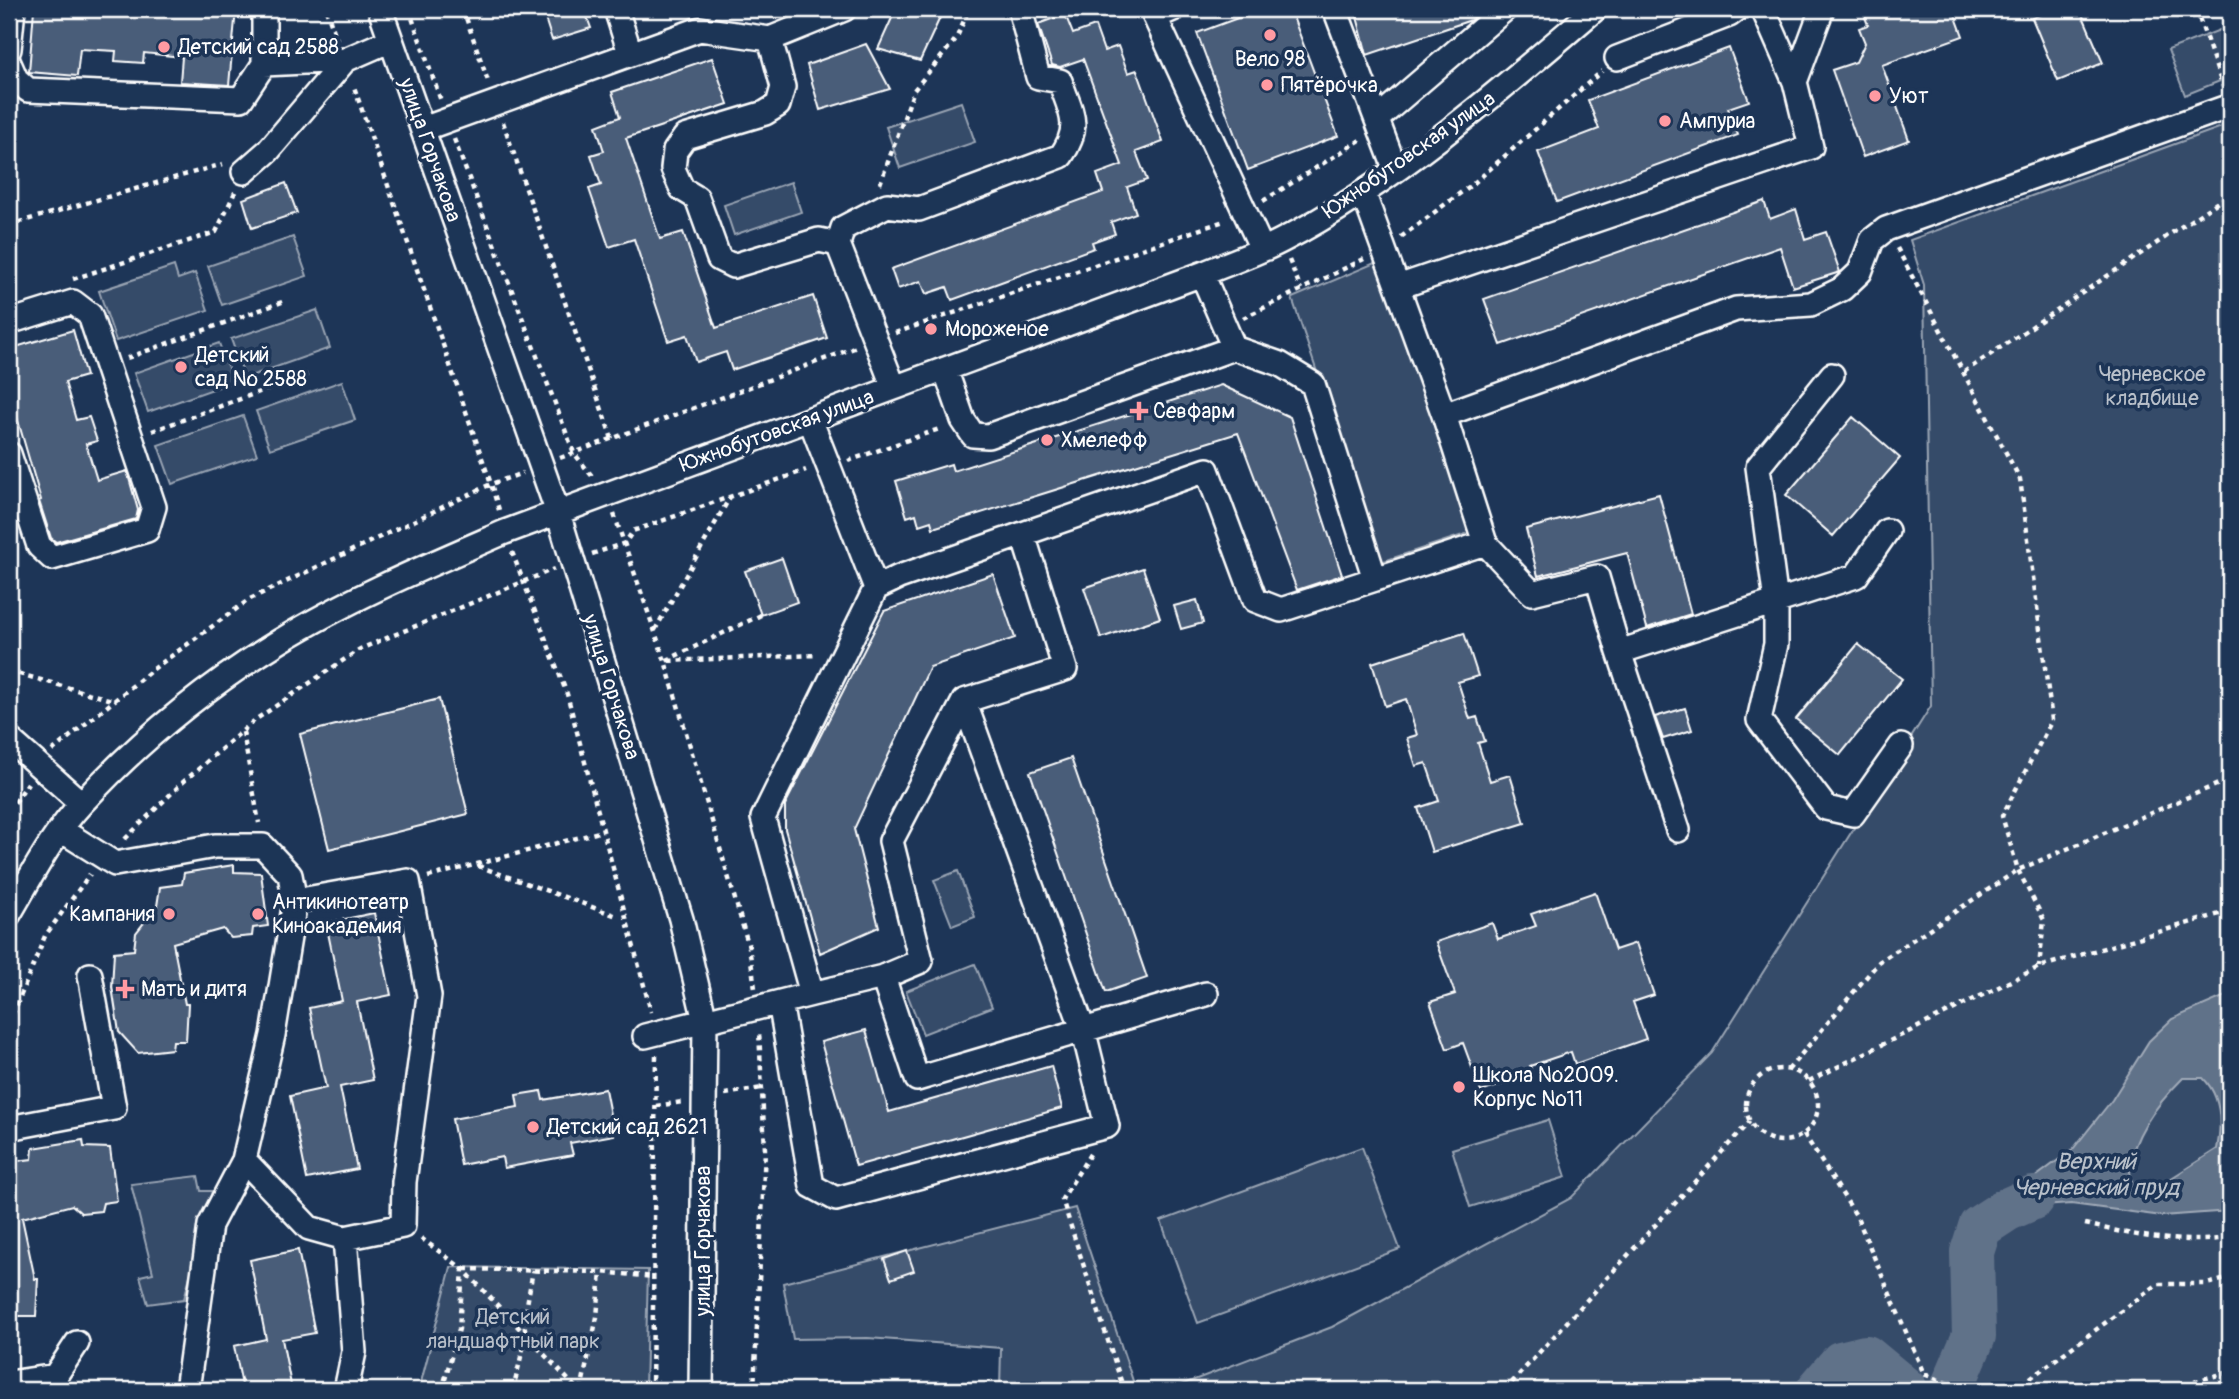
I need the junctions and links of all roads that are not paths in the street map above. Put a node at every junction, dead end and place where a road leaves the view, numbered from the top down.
1 (13, 9) edge
2 (264, 9) edge
3 (380, 9) edge
4 (616, 9) edge
5 (844, 9) edge
6 (1020, 9) edge
7 (1173, 9) edge
8 (1335, 9) edge
9 (1505, 9) edge
10 (1595, 9) edge
11 (1737, 9) edge
12 (1763, 9) edge
13 (1822, 9) edge
14 (770, 39) junction
15 (391, 40) junction
16 (9, 49) edge
17 (630, 53) junction
18 (1617, 58) dead end
19 (345, 61) junction
20 (9, 63) edge
21 (264, 64) junction
22 (1795, 82) junction
23 (2230, 106) edge
24 (1379, 123) junction
25 (423, 129) junction
26 (1395, 168) junction
27 (244, 172) road end
28 (1363, 192) junction
29 (838, 244) junction
30 (1262, 249) junction
31 (1202, 274) junction
32 (1398, 287) junction
33 (9, 322) edge
34 (1234, 348) junction
35 (945, 369) junction
36 (1832, 375) dead end
37 (894, 388) junction
38 (1444, 415) junction
39 (810, 419) junction
40 (9, 454) edge
41 (558, 513) junction
42 (1888, 531) dead end
43 (1023, 535) junction
44 (1485, 543) junction
45 (1375, 579) junction
46 (876, 588) junction
47 (1776, 602) junction
48 (1619, 652) junction
49 (964, 701) junction
50 (10, 742) edge
51 (1901, 746) dead end
52 (81, 803) junction
53 (61, 830) junction
54 (1678, 830) dead end
55 (295, 901) junction
56 (9, 914) edge
57 (90, 975) dead end
58 (883, 977) junction
59 (812, 994) junction
60 (1206, 994) dead end
61 (769, 1005) junction
62 (705, 1021) junction
63 (1083, 1029) junction
64 (651, 1034) road end
65 (9, 1128) edge
66 (244, 1160) junction
67 (345, 1238) junction
68 (77, 1343) dead end
69 (9, 1383) edge
70 (51, 1383) edge
71 (187, 1390) edge
72 (345, 1390) edge
73 (701, 1390) edge

1 - 16 street
2 - 21 street
3 - 15 street, улица Горчакова
4 - 17 street
5 - 14 street
6 - 29 street
7 - 30 street
8 - 24 street
9 - 24 street
10 - 26 street, Южнобутовская улица
11 - 18 street
12 - 22 street
13 - 22 street
14 - 17 street
14 - 29 street
15 - 19 street
15 - 25 street, улица Горчакова
17 - 25 street
19 - 21 street
19 - 27 street
20 - 21 street
22 - 32 street
23 - 38 street
24 - 26 street
25 - 41 street, улица Горчакова
26 - 28 street, Южнобутовская улица
28 - 30 street, Южнобутовская улица
28 - 32 street
29 - 37 street
30 - 31 street, Южнобутовская улица
31 - 34 street
31 - 35 street, Южнобутовская улица
32 - 38 street
33 - 40 street
34 - 35 street
34 - 45 street
35 - 37 street, Южнобутовская улица
36 - 47 street
37 - 39 street, Южнобутовская улица
38 - 44 street
39 - 41 street, Южнобутовская улица
39 - 46 street
41 - 52 street, Южнобутовская улица
41 - 62 street, улица Горчакова
42 - 47 street
43 - 45 street
43 - 46 street
43 - 49 street
44 - 45 street
44 - 48 street
46 - 59 street
47 - 48 street
47 - 51 street
48 - 54 street
49 - 58 street
49 - 63 street
50 - 52 street
52 - 53 street, Южнобутовская улица
53 - 55 street
53 - 56 street, Южнобутовская улица
55 - 66 street
55 - 67 street
57 - 65 street
58 - 59 street
58 - 63 street
59 - 61 street
60 - 63 street
61 - 62 street
61 - 63 street
62 - 64 street
62 - 73 street, улица Горчакова
66 - 67 street
66 - 71 street
67 - 72 street
68 - 70 street
69 - 70 street

